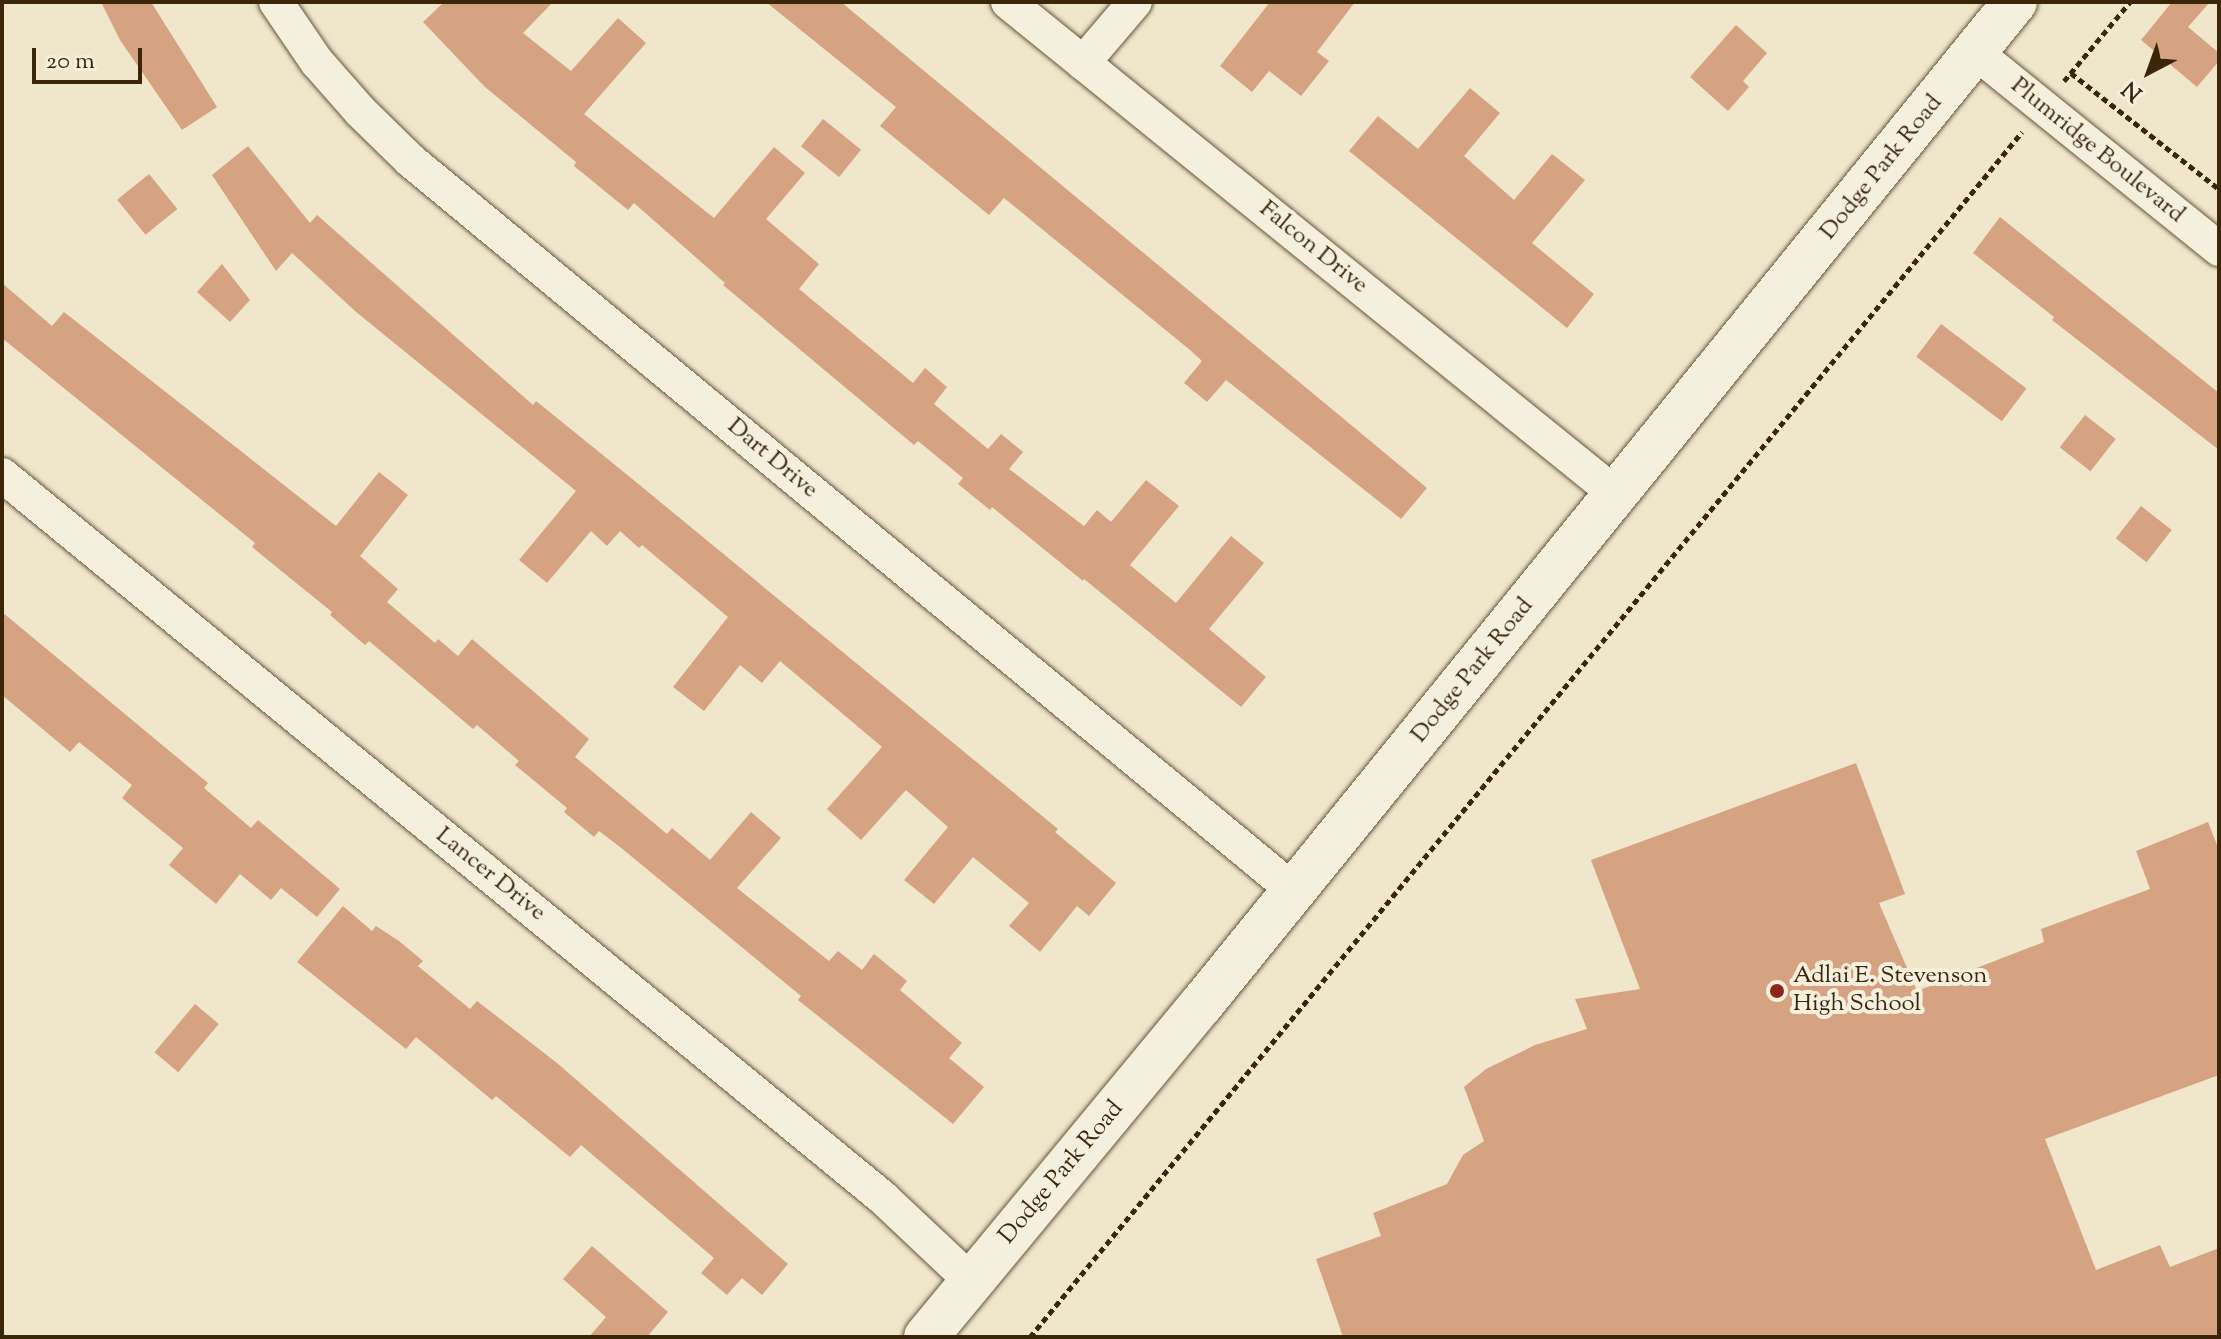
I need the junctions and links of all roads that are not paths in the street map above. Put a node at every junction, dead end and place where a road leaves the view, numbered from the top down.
1 (276, 2) edge
2 (1008, 2) edge
3 (1135, 2) edge
4 (2015, 2) edge
5 (1975, 52) junction
6 (1083, 63) junction
7 (2219, 249) edge
8 (2, 475) edge
9 (1617, 495) junction
10 (1293, 890) junction
11 (972, 1282) junction
12 (926, 1337) edge

1 - 10 street, Dart Drive
2 - 6 street, Falcon Drive
3 - 6 street
4 - 5 street, Dodge Park Road
5 - 7 street, Plumridge Boulevard
5 - 9 street, Dodge Park Road
6 - 9 street, Falcon Drive
8 - 11 street, Lancer Drive
9 - 10 street, Dodge Park Road
10 - 11 street, Dodge Park Road
11 - 12 street, Dodge Park Road

